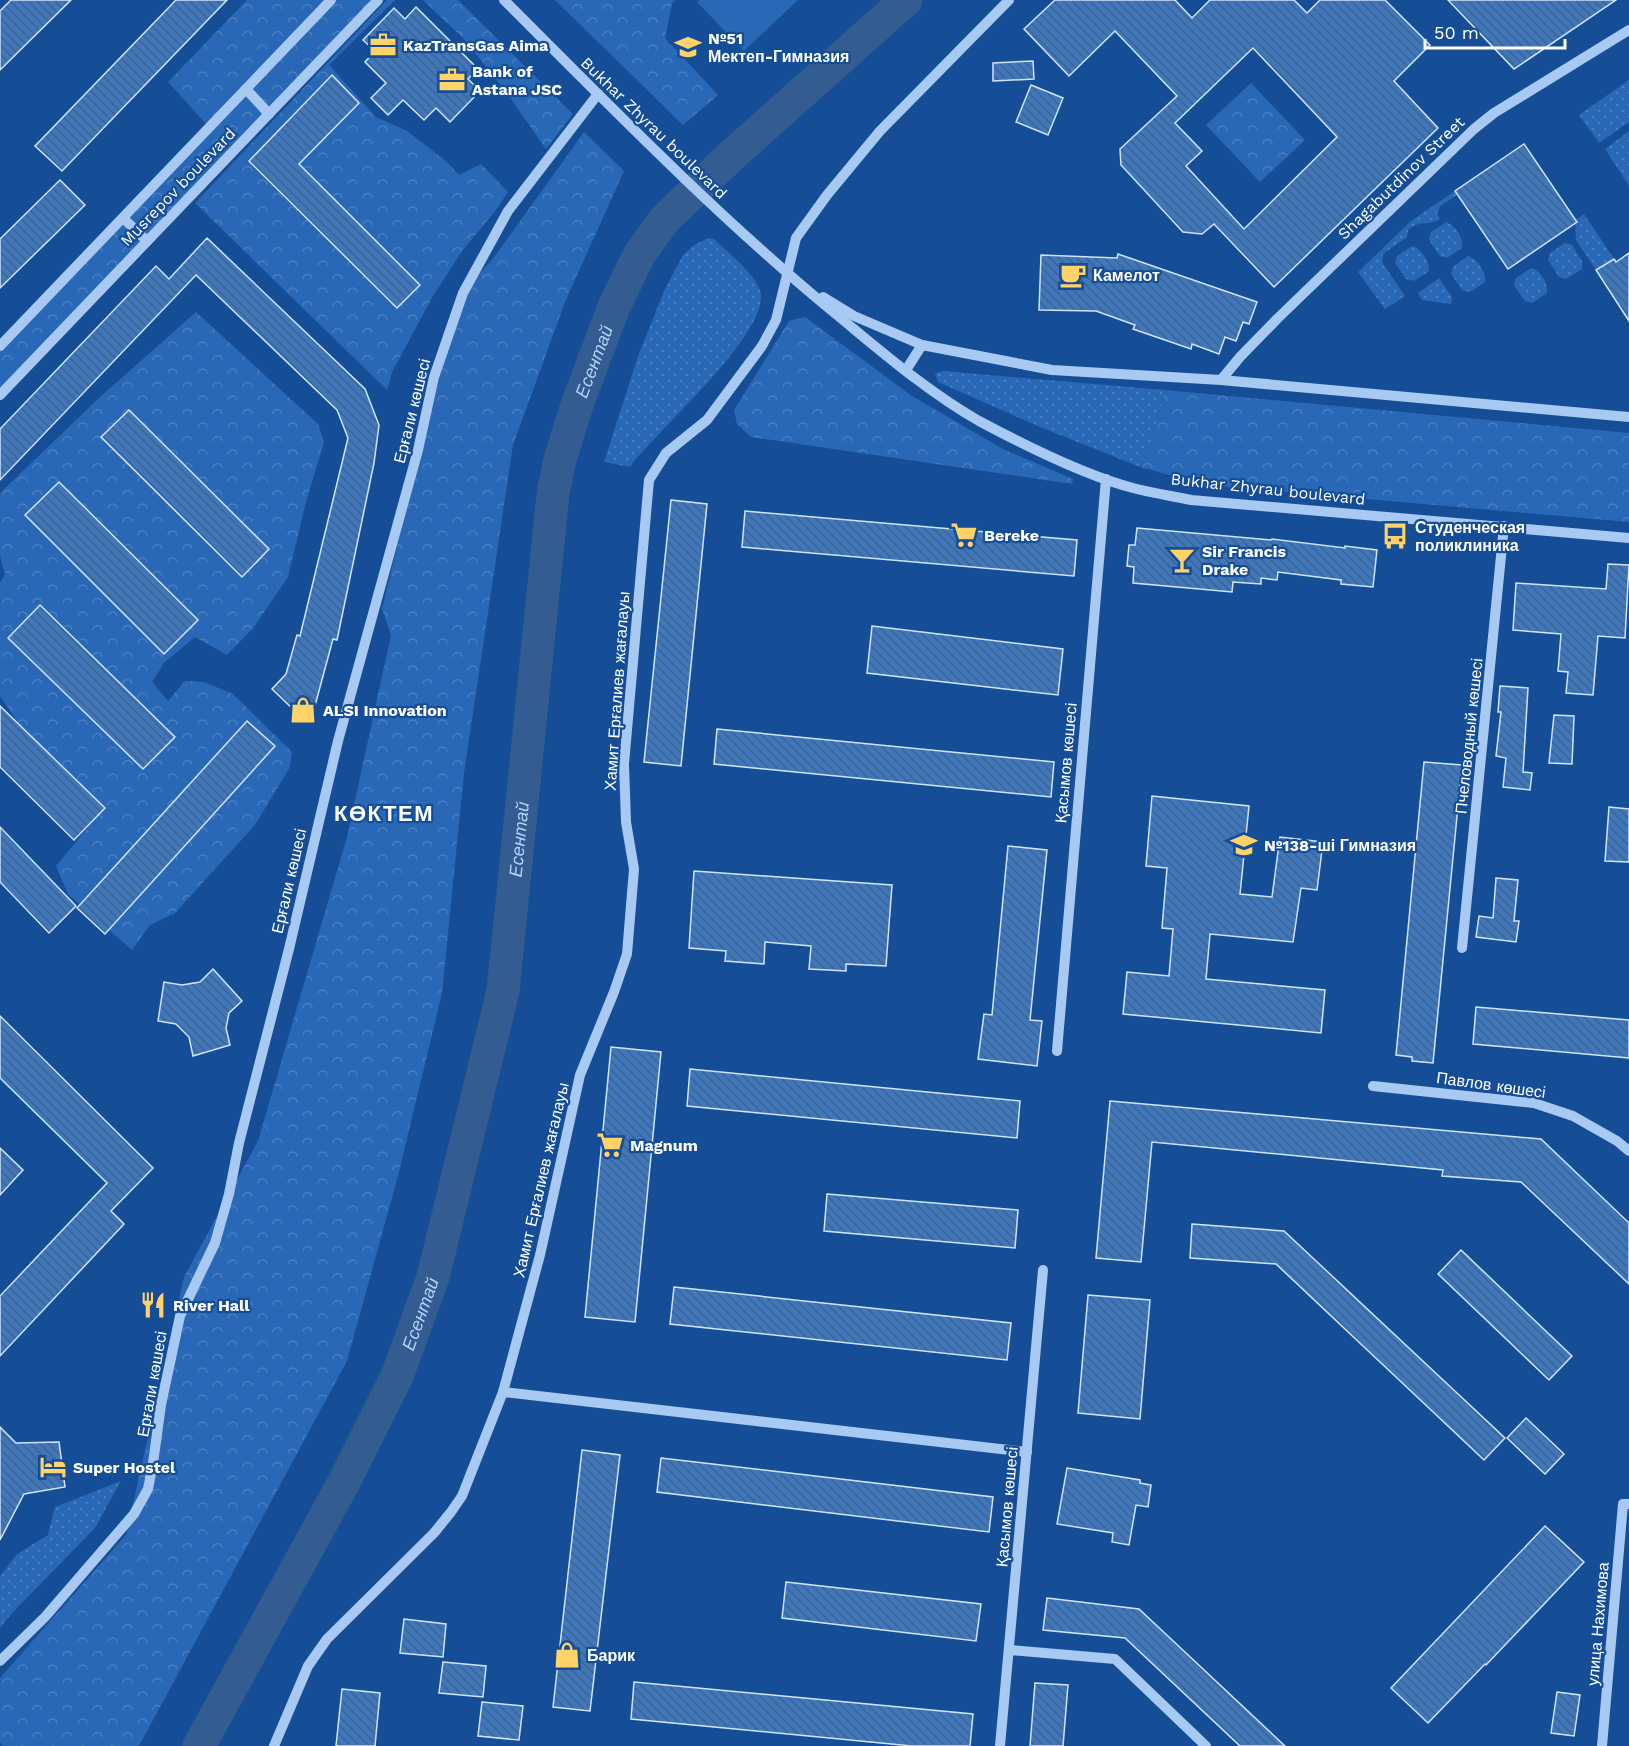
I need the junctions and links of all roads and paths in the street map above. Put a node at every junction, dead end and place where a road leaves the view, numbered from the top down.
1 (331, 0) edge
2 (378, 0) edge
3 (504, 0) edge
4 (1009, 0) edge
5 (1629, 30) edge
6 (246, 89) junction
7 (598, 94) junction
8 (270, 114) junction
9 (123, 218) junction
10 (147, 241) junction
11 (787, 274) junction
12 (922, 345) junction
13 (0, 346) edge
14 (906, 370) junction
15 (1221, 380) junction
16 (0, 395) edge
17 (1629, 417) edge
18 (1106, 479) junction
19 (1504, 526) junction
20 (1629, 538) edge
21 (1462, 948) dead end
22 (1057, 1051) dead end
23 (1373, 1086) dead end
24 (1629, 1151) edge
25 (1043, 1270) dead end
26 (504, 1392) junction
27 (1027, 1452) junction
28 (1626, 1504) edge
29 (1009, 1650) junction
30 (0, 1661) edge
31 (274, 1746) edge
32 (1000, 1746) edge
33 (1206, 1746) edge
34 (1602, 1746) edge

1 - 6 street, Musrepov boulevard
2 - 8 street, Musrepov boulevard
3 - 7 street, Bukhar Zhyrau boulevard
4 - 11 street, Хамит Ерғалиев жағалауы
5 - 15 street, Shagabutdinov Street
6 - 8 street
6 - 9 street, Musrepov boulevard
7 - 11 street, Bukhar Zhyrau boulevard
7 - 30 street, Ерғали көшесі
8 - 10 street, Musrepov boulevard
9 - 10 street
9 - 13 street, Musrepov boulevard
10 - 16 street, Musrepov boulevard
11 - 12 street, Bukhar Zhyrau boulevard
11 - 14 street, Bukhar Zhyrau boulevard
11 - 26 street, Хамит Ерғалиев жағалауы
12 - 14 street
12 - 15 street, Bukhar Zhyrau boulevard
14 - 18 street, Bukhar Zhyrau boulevard
15 - 17 street, Bukhar Zhyrau boulevard
18 - 19 street, Bukhar Zhyrau boulevard
18 - 22 street, Қасымов көшесі
19 - 20 street, Bukhar Zhyrau boulevard
19 - 21 street, Пчеловодный көшесі
23 - 24 street, Павлов көшесі
25 - 27 street, Қасымов көшесі
26 - 27 street
26 - 31 street, Хамит Ерғалиев жағалауы
27 - 29 street, Қасымов көшесі
28 - 34 street, улица Нахимова
29 - 32 street, Қасымов көшесі
29 - 33 street

